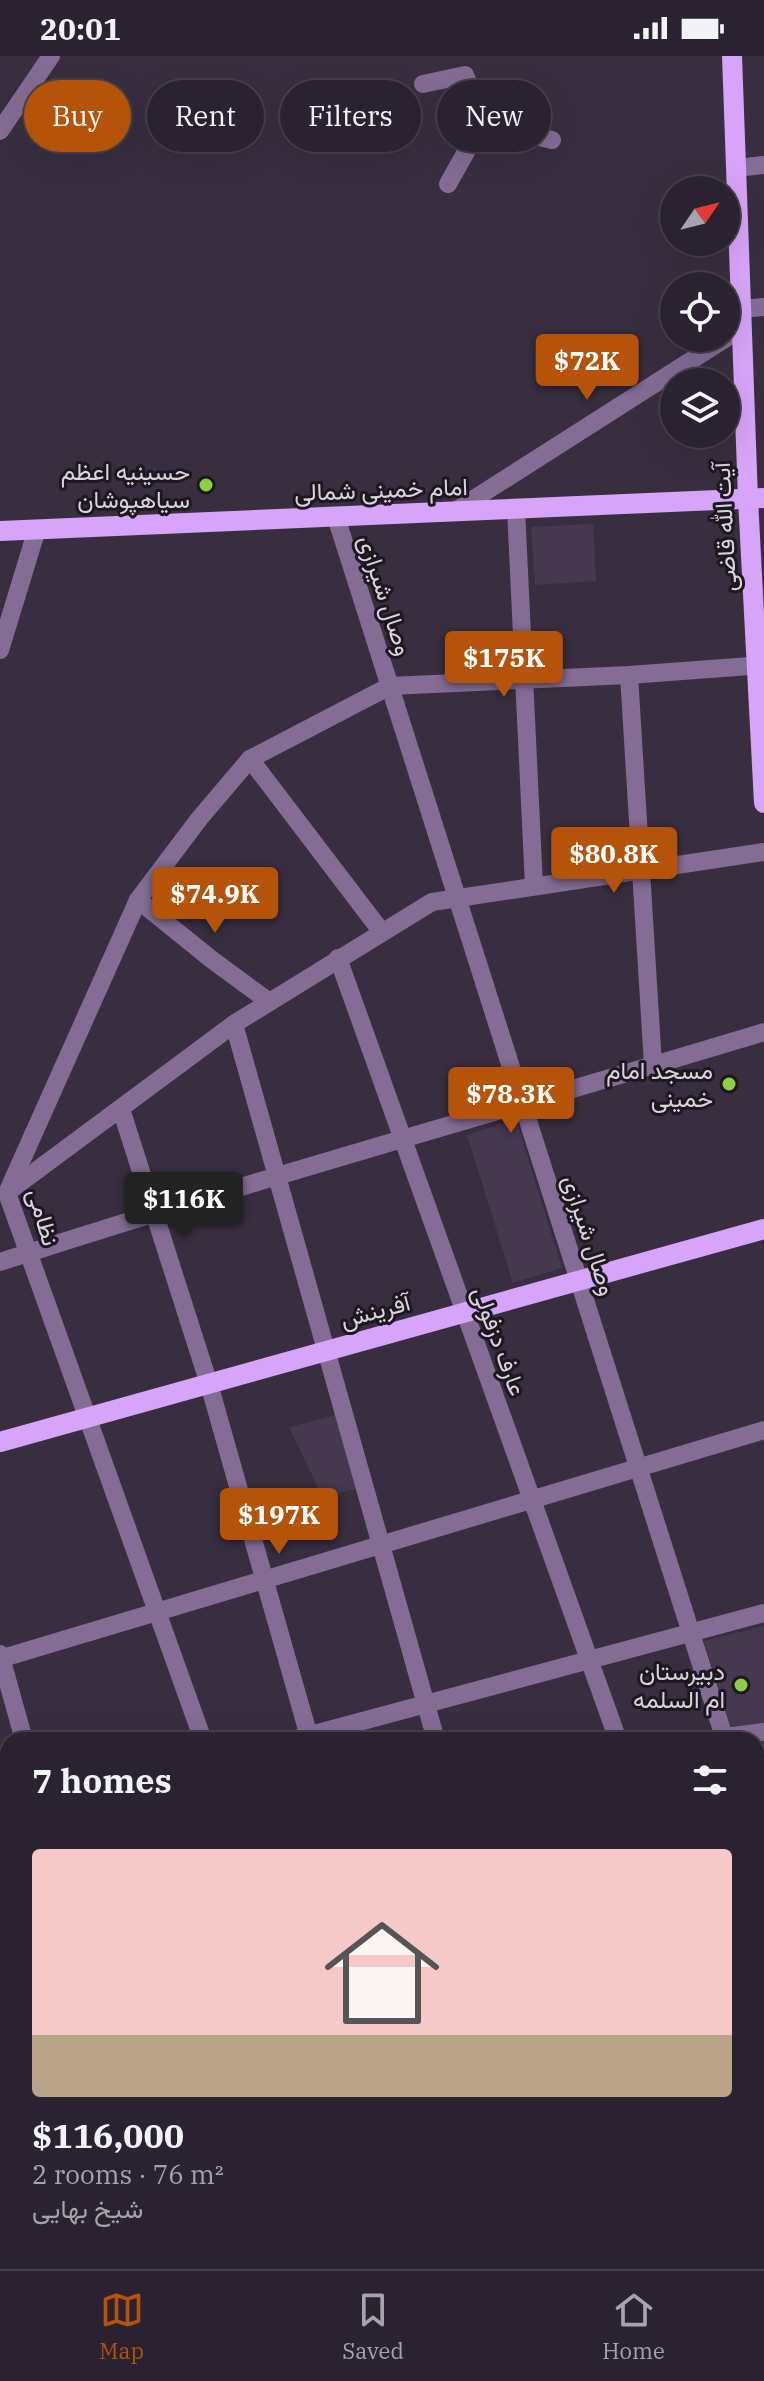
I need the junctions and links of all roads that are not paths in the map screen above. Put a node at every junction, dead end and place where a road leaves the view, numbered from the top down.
1 (51, 56) edge
2 (732, 56) edge
3 (442, 80) edge
4 (467, 80) edge
5 (437, 81) edge
6 (423, 84) dead end
7 (0, 131) edge
8 (466, 152) edge
9 (764, 165) edge
10 (736, 168) junction
11 (448, 184) dead end
12 (764, 307) edge
13 (741, 319) junction
14 (756, 499) edge
15 (516, 509) junction
16 (455, 511) junction
17 (336, 517) junction
18 (37, 529) junction
19 (0, 531) edge
20 (0, 650) edge
21 (760, 665) edge
22 (629, 675) junction
23 (524, 679) junction
24 (390, 686) junction
25 (250, 759) junction
26 (764, 803) edge
27 (764, 852) edge
28 (641, 870) junction
29 (534, 886) junction
30 (457, 897) junction
31 (138, 900) junction
32 (381, 931) junction
33 (338, 958) junction
34 (268, 1001) junction
35 (234, 1024) junction
36 (764, 1032) edge
37 (653, 1065) junction
38 (523, 1105) junction
39 (121, 1109) junction
40 (403, 1139) junction
41 (277, 1177) junction
42 (3, 1193) edge
43 (153, 1214) junction
44 (764, 1229) edge
45 (29, 1253) junction
46 (0, 1262) edge
47 (579, 1281) junction
48 (465, 1313) junction
49 (326, 1351) junction
50 (209, 1384) junction
51 (89, 1417) junction
52 (764, 1430) edge
53 (0, 1442) edge
54 (639, 1468) junction
55 (532, 1500) junction
56 (381, 1545) junction
57 (264, 1580) junction
58 (157, 1612) junction
59 (764, 1613) edge
60 (691, 1633) junction
61 (0, 1657) edge
62 (589, 1660) junction
63 (426, 1704) junction
64 (22, 1732) edge
65 (200, 1732) edge
66 (301, 1732) edge
67 (328, 1732) edge
68 (434, 1732) edge
69 (615, 1732) edge
70 (723, 1732) edge

1 - 7 street
2 - 10 main road, آیت الله قاضی
3 - 4 street
5 - 6 street
8 - 11 street
9 - 10 street
10 - 13 main road, آیت الله قاضی
12 - 13 street
13 - 14 main road, آیت الله قاضی
13 - 16 street
14 - 15 main road, امام خمینی شمالی
14 - 21 main road, آیت الله قاضی
15 - 16 main road, امام خمینی شمالی
15 - 23 street
16 - 17 main road, امام خمینی شمالی
17 - 18 main road, امام خمینی شمالی
17 - 24 street, وصال شیرازی
18 - 19 main road, امام خمینی شمالی
18 - 20 street
21 - 22 street
21 - 26 main road, آیت الله قاضی
22 - 23 street
22 - 28 street
23 - 24 street
23 - 29 street
24 - 25 street, نظامی
24 - 30 street, وصال شیرازی
25 - 31 street, نظامی
25 - 32 street
27 - 28 street
28 - 29 street
28 - 37 street
29 - 30 street
30 - 32 street
30 - 38 street, وصال شیرازی
31 - 34 street
31 - 42 street, نظامی
32 - 33 street
33 - 34 street
33 - 40 street, عارف دزفولی
34 - 35 street
35 - 39 street
35 - 41 street
36 - 37 street
37 - 38 street
38 - 40 street
38 - 47 street, وصال شیرازی
39 - 42 street
39 - 43 street
40 - 41 street
40 - 48 street, عارف دزفولی
41 - 43 street
41 - 49 street
42 - 45 street, نظامی
43 - 45 street
43 - 50 street
44 - 47 main road, آفرینش
45 - 46 street
45 - 51 street, نظامی
47 - 48 main road, آفرینش
47 - 54 street, وصال شیرازی
48 - 49 main road, آفرینش
48 - 55 street, عارف دزفولی
49 - 50 main road, آفرینش
49 - 56 street
50 - 51 main road, آفرینش
50 - 57 street
51 - 53 main road, آفرینش
51 - 58 street, نظامی
52 - 54 street
54 - 55 street
54 - 60 street, وصال شیرازی
55 - 56 street
55 - 62 street, عارف دزفولی
56 - 57 street
56 - 63 street
57 - 58 street
57 - 66 street
58 - 61 street
58 - 65 street, نظامی
59 - 60 street
60 - 62 street
60 - 70 street, وصال شیرازی
61 - 64 street
62 - 63 street
62 - 69 street, عارف دزفولی
63 - 67 street
63 - 68 street

